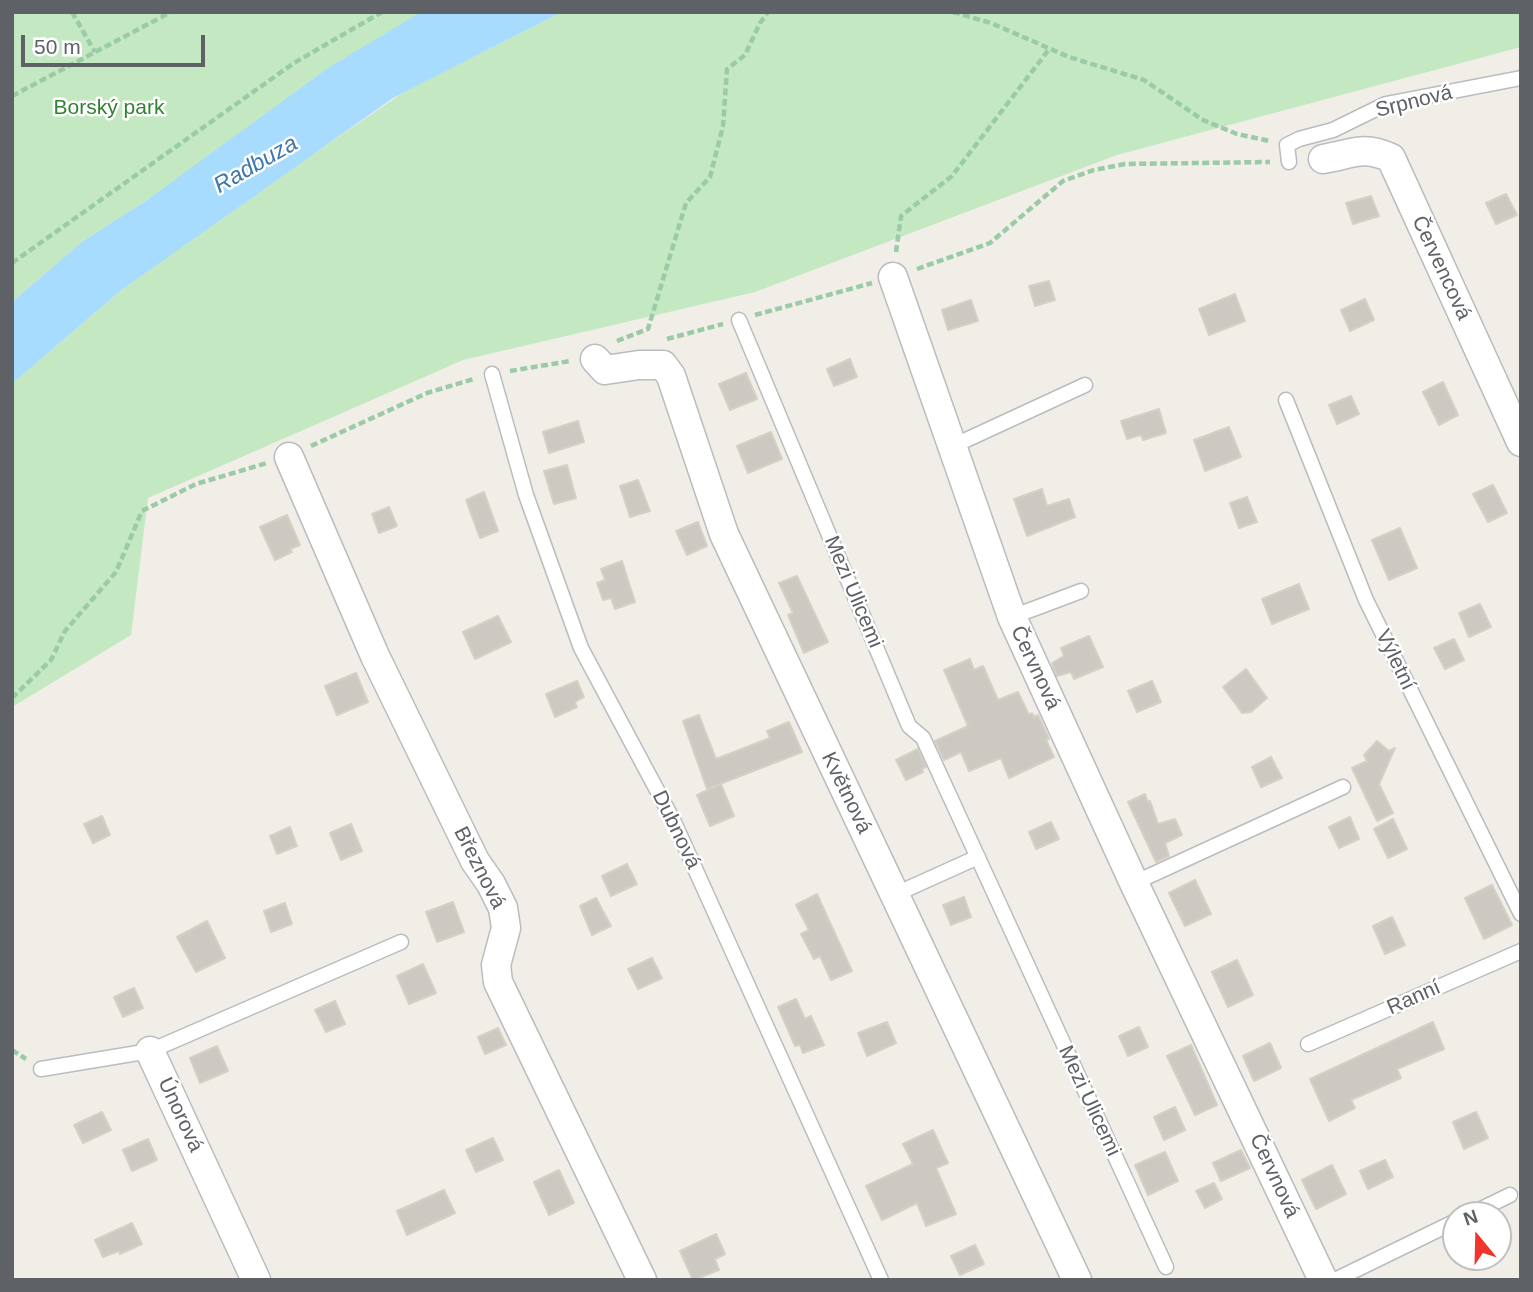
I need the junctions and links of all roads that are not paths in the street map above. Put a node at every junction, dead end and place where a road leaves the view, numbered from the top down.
1 (1521, 78) edge
2 (1323, 159) dead end
3 (1289, 162) road end
4 (893, 277) road end
5 (739, 320) road end
6 (595, 353) road end
7 (492, 374) road end
8 (1085, 385) dead end
9 (1286, 400) dead end
10 (1521, 442) edge
11 (953, 446) junction
12 (289, 457) road end
13 (1081, 592) dead end
14 (1012, 617) junction
15 (1343, 787) dead end
16 (978, 857) junction
17 (1134, 883) junction
18 (896, 894) junction
19 (1521, 914) edge
20 (401, 942) dead end
21 (1521, 951) edge
22 (1308, 1044) dead end
23 (150, 1051) junction
24 (41, 1069) dead end
25 (1510, 1195) dead end
26 (1498, 1201) edge
27 (1442, 1228) edge
28 (1166, 1267) dead end
29 (256, 1280) edge
30 (642, 1280) edge
31 (881, 1280) edge
32 (1077, 1280) edge
33 (1323, 1280) edge
34 (1335, 1280) edge

1 - 3 lane, Srpnová
2 - 10 street, Červencová
4 - 11 street, Červnová
5 - 16 lane, Mezi Ulicemi
6 - 18 street, Květnová
7 - 31 lane, Dubnová
8 - 11 lane
9 - 19 lane, Výletní
11 - 14 street, Červnová
12 - 30 street, Březnová
13 - 14 lane
14 - 17 street, Červnová
15 - 17 lane
16 - 18 lane
16 - 28 lane, Mezi Ulicemi
17 - 33 street, Červnová
18 - 32 street, Květnová
20 - 23 lane
21 - 22 lane, Ranní
23 - 24 lane, Únorová
23 - 29 street, Únorová
25 - 26 lane
27 - 34 lane

